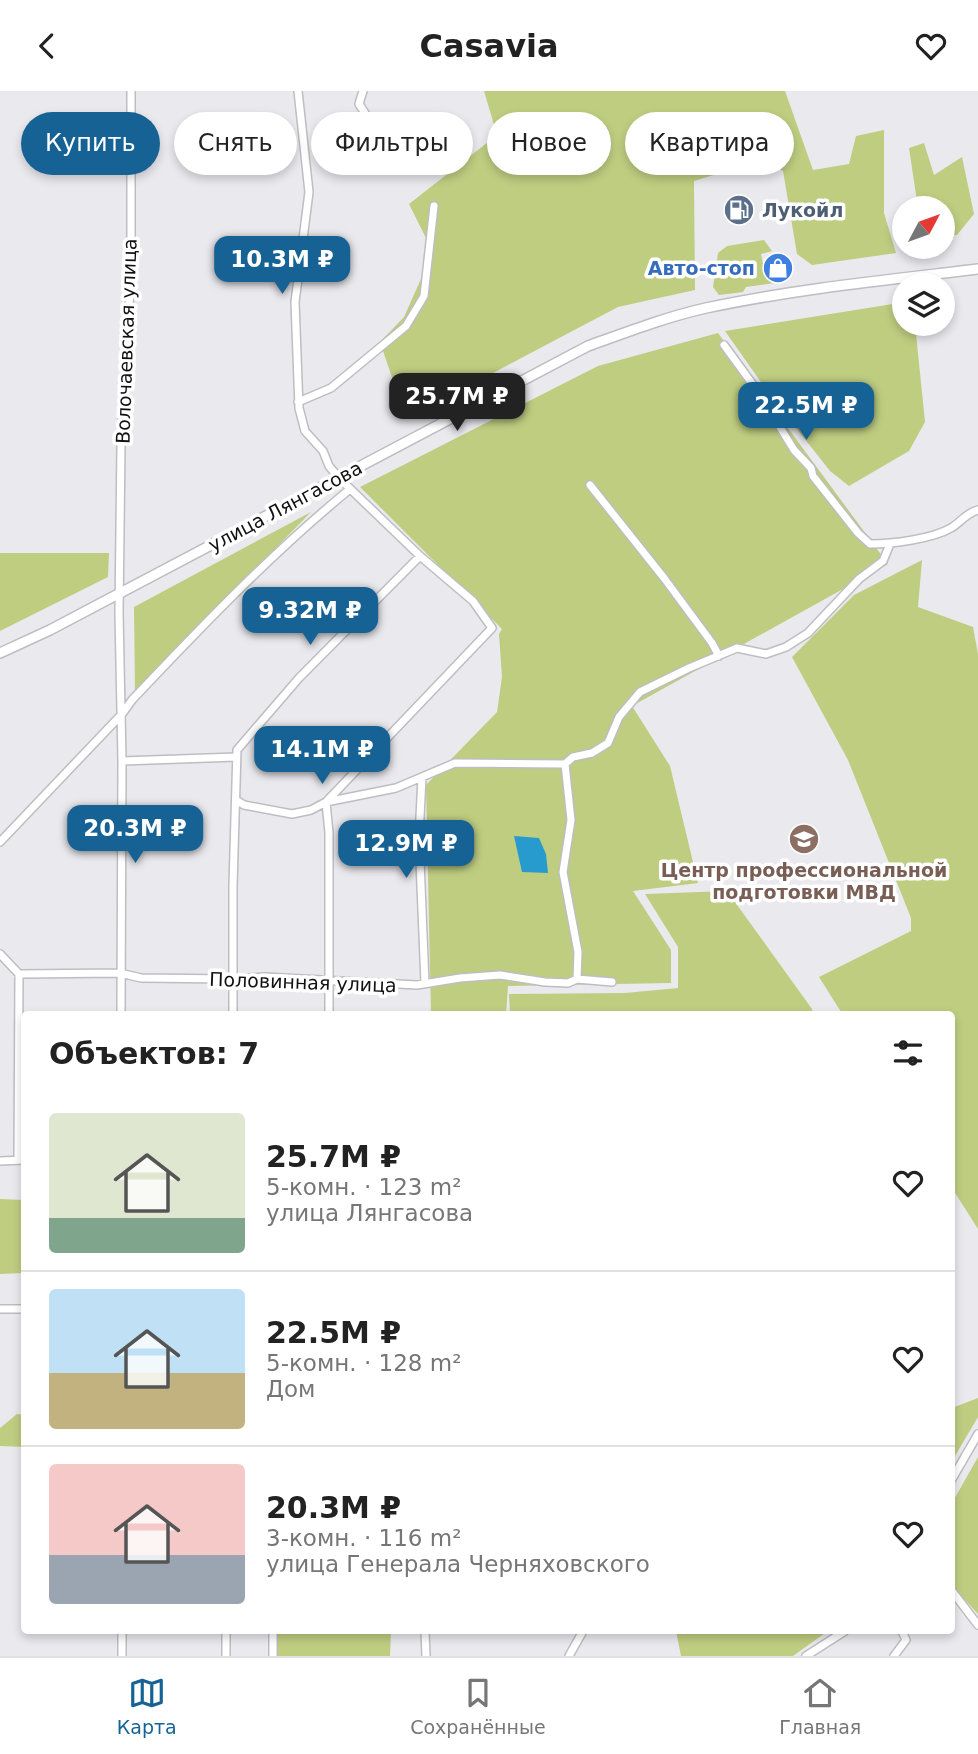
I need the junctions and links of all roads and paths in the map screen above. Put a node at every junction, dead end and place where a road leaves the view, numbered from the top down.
1 (131, 91) edge
2 (298, 91) edge
3 (363, 91) edge
4 (364, 112) edge
5 (434, 206) dead end
6 (978, 269) edge
7 (724, 345) dead end
8 (298, 402) junction
9 (339, 478) junction
10 (590, 485) dead end
11 (350, 489) junction
12 (978, 510) edge
13 (890, 544) junction
14 (420, 556) junction
15 (121, 591) junction
16 (0, 653) edge
17 (719, 656) junction
18 (122, 714) junction
19 (236, 757) junction
20 (122, 761) junction
21 (565, 764) junction
22 (422, 777) junction
23 (236, 800) junction
24 (326, 802) junction
25 (0, 842) edge
26 (0, 954) edge
27 (120, 973) junction
28 (19, 974) junction
29 (233, 979) junction
30 (577, 979) junction
31 (328, 981) junction
32 (612, 982) dead end
33 (425, 983) junction
34 (121, 1011) edge
35 (233, 1011) edge
36 (329, 1011) edge
37 (21, 1160) edge
38 (0, 1161) edge
39 (0, 1309) edge
40 (21, 1309) edge
41 (978, 1434) edge
42 (955, 1474) edge
43 (955, 1595) edge
44 (978, 1625) edge
45 (122, 1634) edge
46 (226, 1634) edge
47 (273, 1634) edge
48 (425, 1634) edge
49 (581, 1634) edge
50 (841, 1634) edge
51 (903, 1634) edge
52 (811, 1655) edge
53 (122, 1656) edge
54 (226, 1656) edge
55 (273, 1656) edge
56 (426, 1656) edge
57 (569, 1656) edge
58 (894, 1656) edge

1 - 15 street, Волочаевская улица
2 - 8 street
3 - 4 street
5 - 8 street
6 - 9 main road, улица Лянгасова
7 - 13 street
8 - 9 street
9 - 11 street
9 - 15 main road, улица Лянгасова
10 - 17 street
11 - 14 street
11 - 18 street
12 - 13 street
13 - 17 street
14 - 19 street
14 - 24 street
15 - 16 main road, улица Лянгасова
15 - 18 street, Волочаевская улица
17 - 21 street
18 - 20 street, Волочаевская улица
18 - 25 street
19 - 20 street
19 - 23 street
20 - 27 street, Волочаевская улица
21 - 22 street
21 - 30 street
22 - 24 street
22 - 33 street
23 - 24 street
23 - 29 street
24 - 31 street
26 - 28 street
27 - 28 street, Половинная улица
27 - 29 street, Половинная улица
27 - 34 street, Волочаевская улица
28 - 37 street
29 - 31 street, Половинная улица
29 - 35 street
30 - 32 street, Половинная улица
30 - 33 street, Половинная улица
31 - 33 street, Половинная улица
31 - 36 street
37 - 38 street
39 - 40 street
41 - 42 street
43 - 44 street
45 - 53 street
46 - 54 street
47 - 55 street
48 - 56 street
49 - 57 street
50 - 52 street
51 - 58 street

